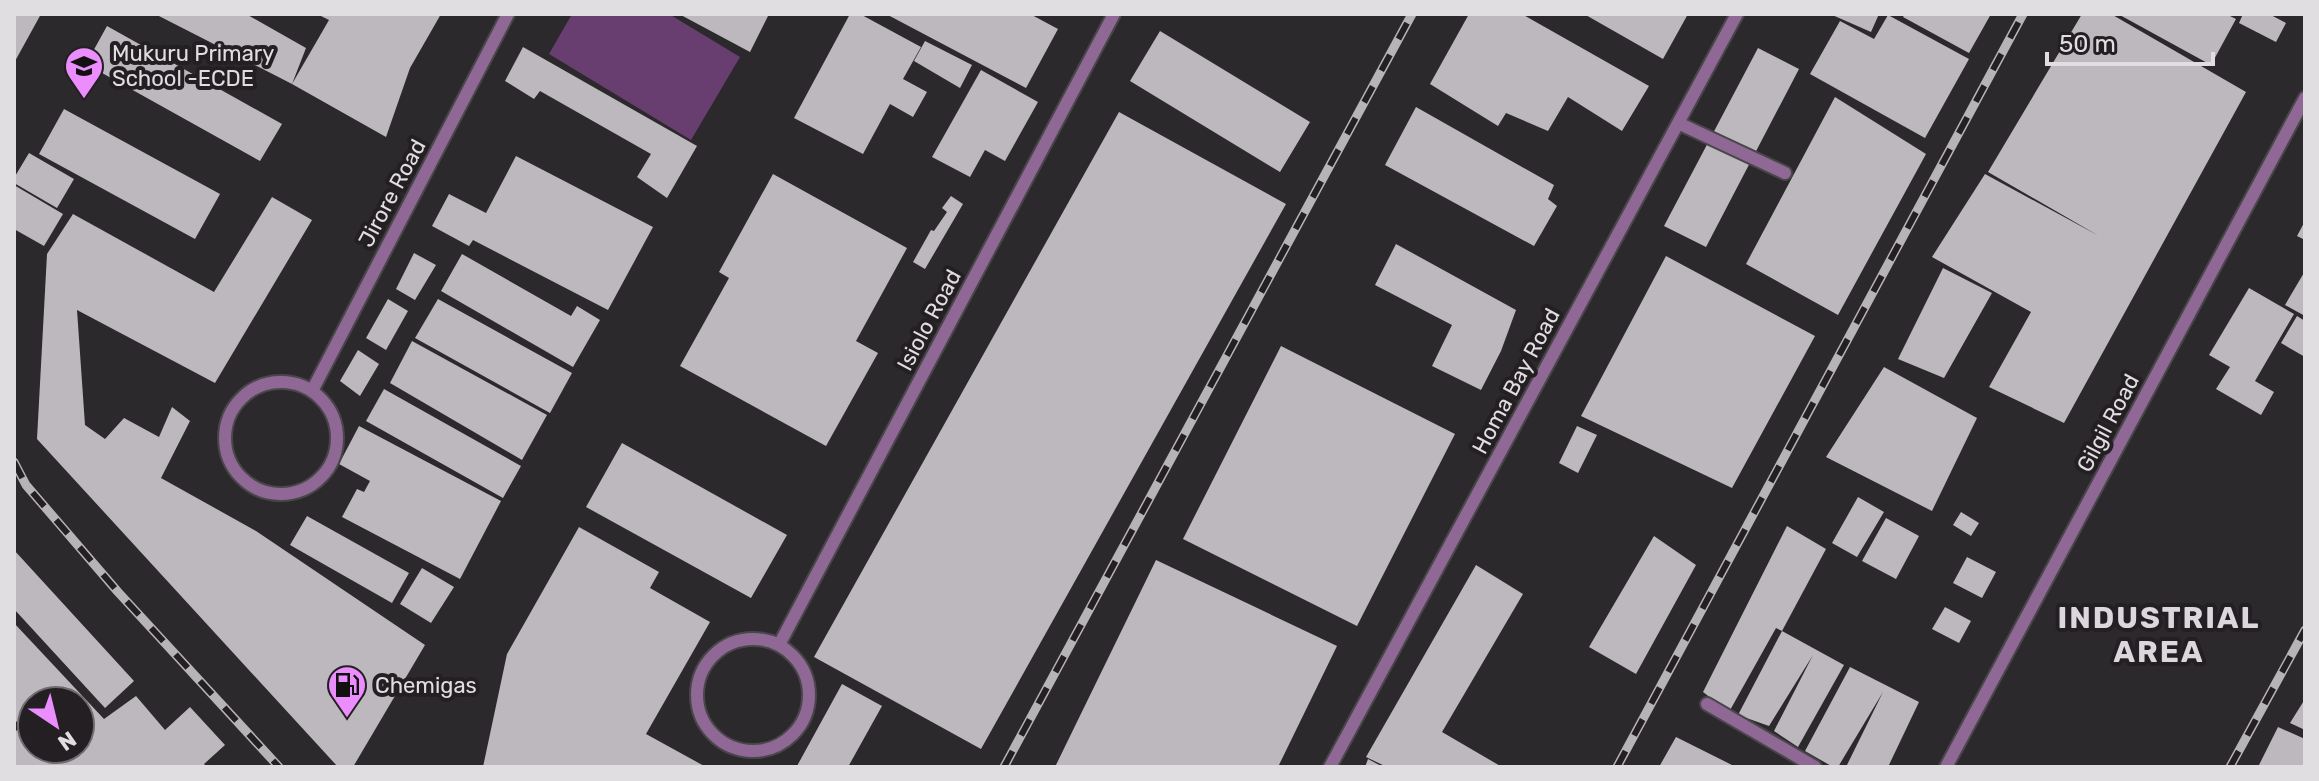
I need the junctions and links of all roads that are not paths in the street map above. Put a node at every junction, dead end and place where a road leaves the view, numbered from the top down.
1 (508, 14) edge
2 (1114, 14) edge
3 (1737, 14) edge
4 (2305, 98) edge
5 (1678, 123) junction
6 (1785, 173) dead end
7 (312, 391) junction
8 (779, 645) junction
9 (1707, 704) dead end
10 (1330, 767) edge
11 (1815, 767) edge
12 (1946, 767) edge

1 - 7 lane, Jirore Road
2 - 8 lane, Isiolo Road
3 - 5 lane, Homa Bay Road
4 - 12 lane, Gilgil Road
5 - 6 lane
5 - 10 lane, Homa Bay Road
7 - 7 lane
8 - 8 lane
9 - 11 lane

